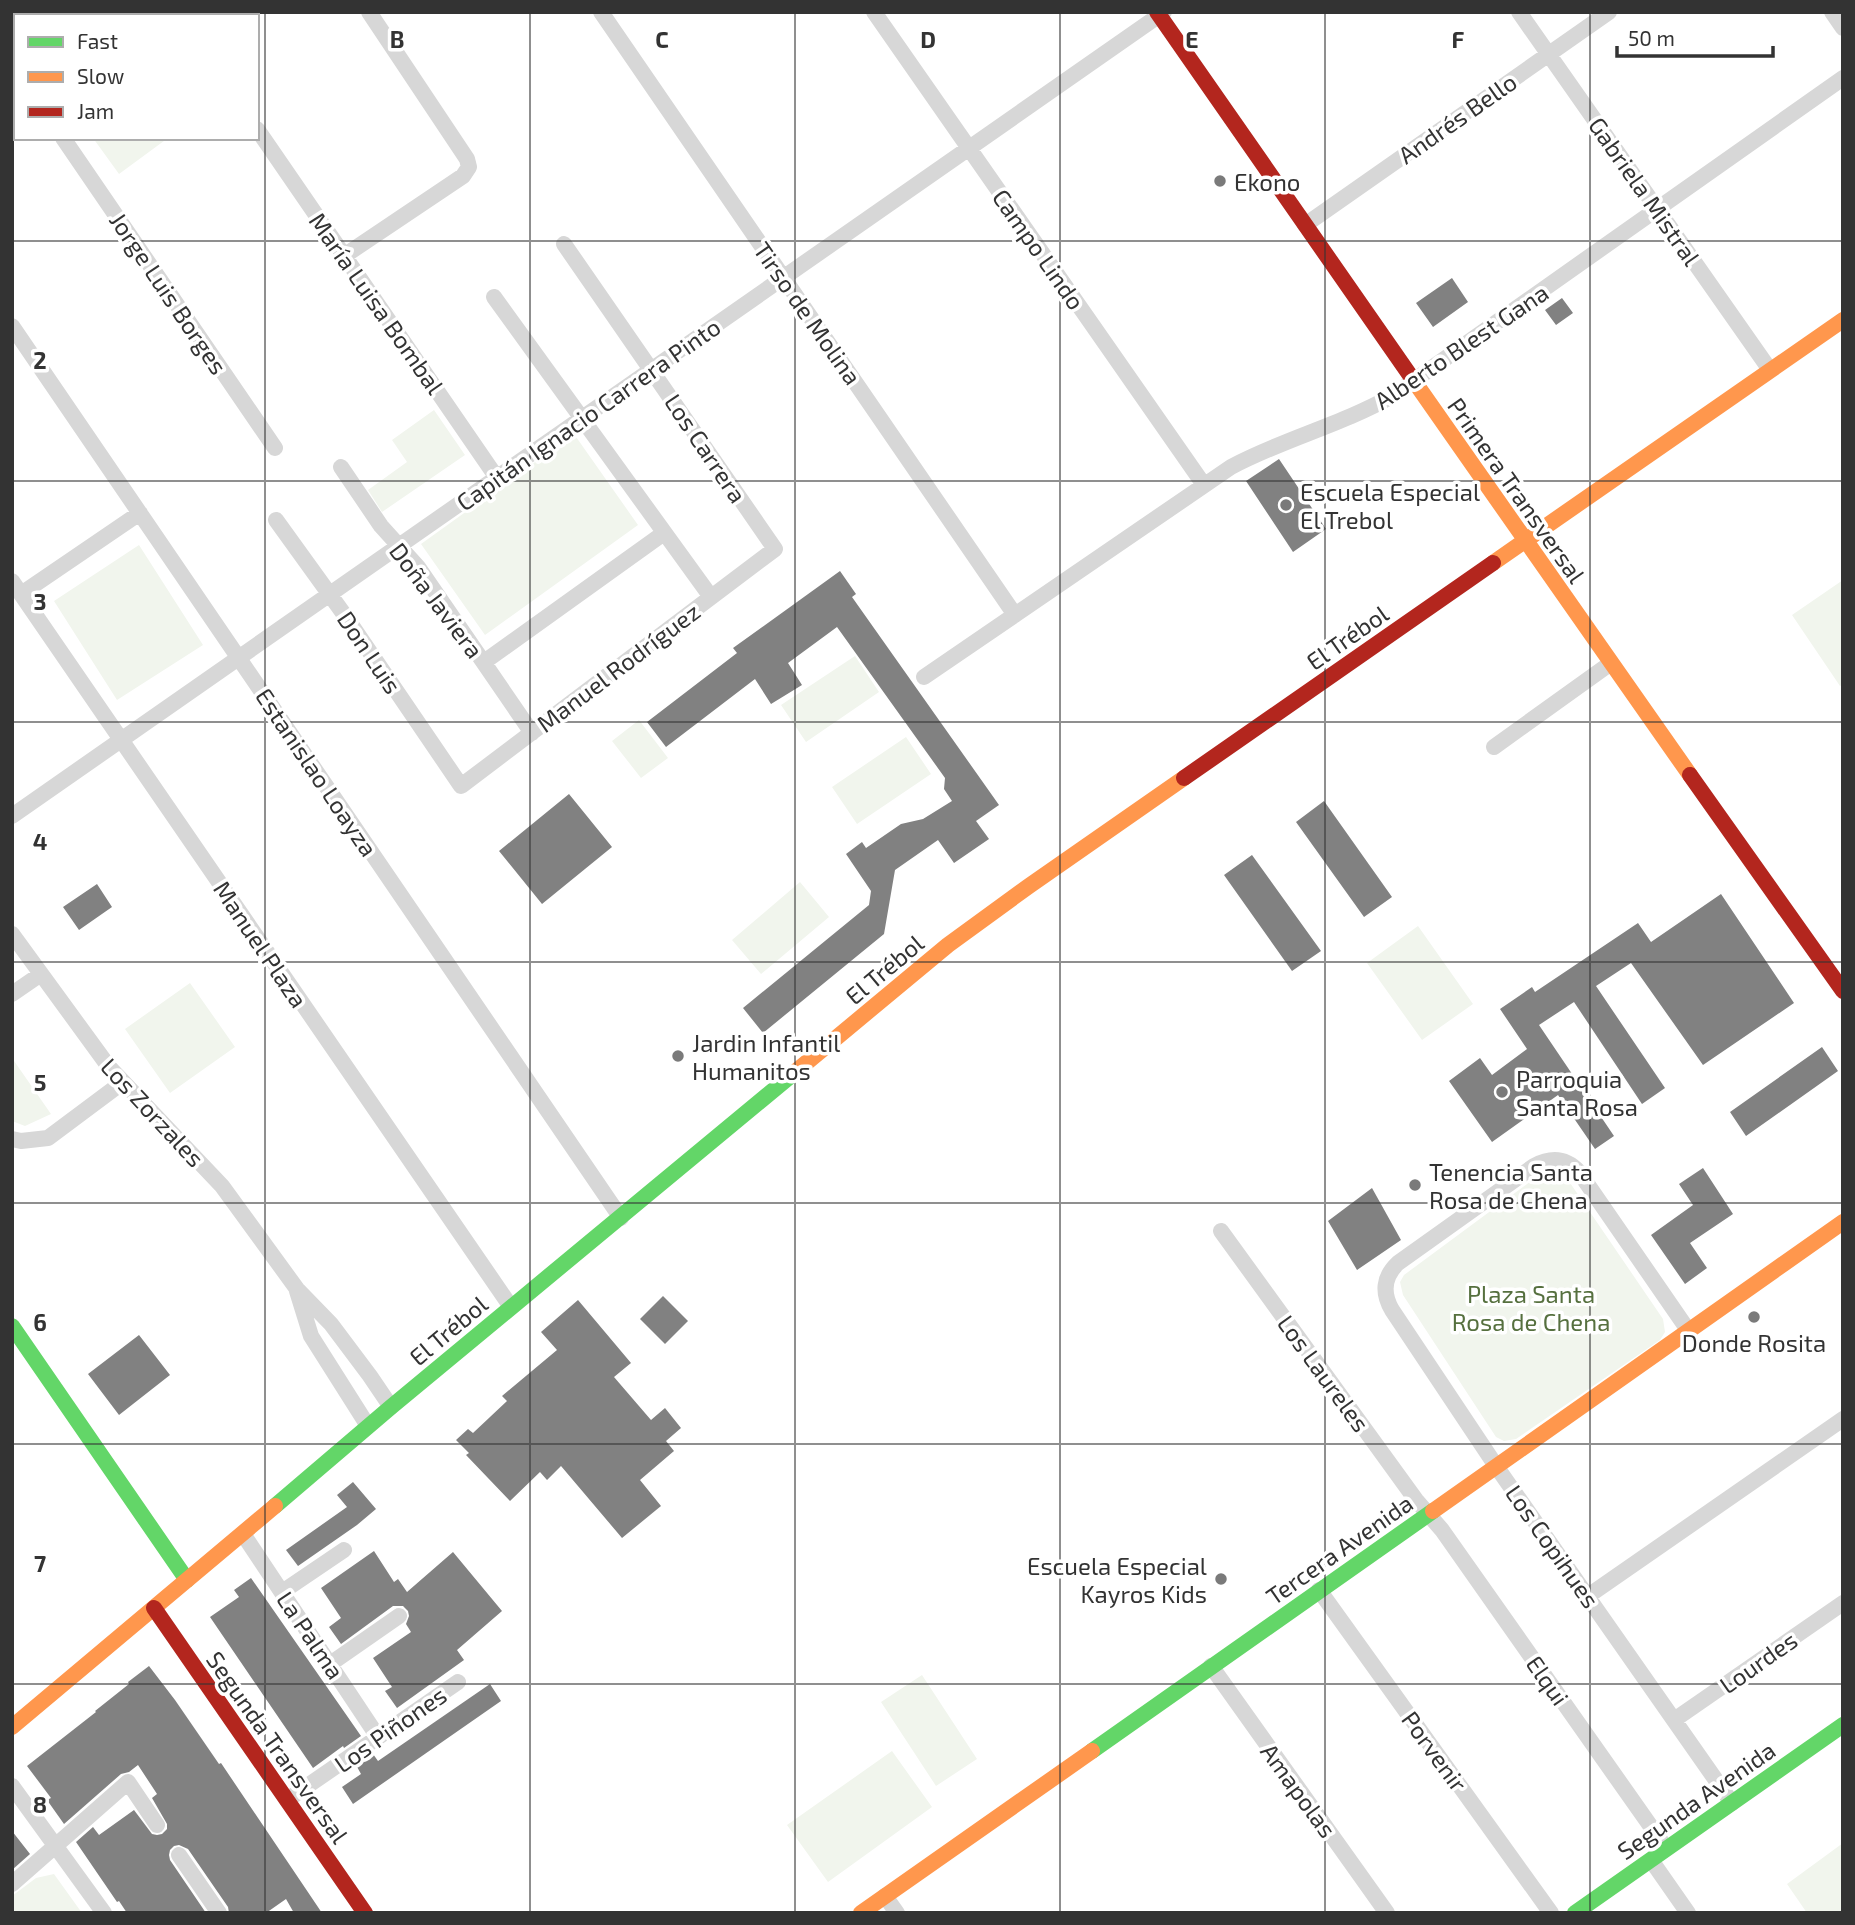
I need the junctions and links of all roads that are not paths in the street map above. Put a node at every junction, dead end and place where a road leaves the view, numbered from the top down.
1 (369, 12) edge
2 (601, 12) edge
3 (874, 12) edge
4 (1519, 12) edge
5 (1609, 12) edge
6 (1832, 12) edge
7 (1160, 13) edge
8 (1843, 28) edge
9 (1548, 54) junction
10 (1843, 78) edge
11 (259, 132) edge
12 (64, 140) edge
13 (968, 149) junction
14 (1657, 209) junction
15 (1305, 225) junction
16 (564, 244) dead end
17 (344, 256) junction
18 (784, 278) junction
19 (494, 296) dead end
20 (1843, 320) edge
21 (12, 326) edge
22 (652, 369) junction
23 (1770, 370) junction
24 (1414, 382) junction
25 (582, 419) junction
26 (275, 449) dead end
27 (341, 467) dead end
28 (497, 478) junction
29 (1204, 485) junction
30 (140, 513) junction
31 (276, 520) dead end
32 (664, 533) junction
33 (1525, 541) junction
34 (399, 546) junction
35 (775, 549) joint
36 (17, 587) edge
37 (330, 595) junction
38 (711, 597) junction
39 (1015, 615) junction
40 (240, 658) junction
41 (484, 662) junction
42 (1611, 663) junction
43 (924, 677) dead end
44 (532, 733) junction
45 (122, 741) junction
46 (1494, 747) dead end
47 (461, 786) joint
48 (12, 816) edge
49 (12, 934) edge
50 (41, 974) junction
51 (1843, 991) edge
52 (12, 993) edge
53 (123, 1082) junction
54 (12, 1139) edge
55 (621, 1218) junction
56 (1843, 1222) edge
57 (1221, 1231) dead end
58 (297, 1289) junction
59 (511, 1307) junction
60 (12, 1326) edge
61 (1688, 1331) junction
62 (391, 1406) junction
63 (1843, 1419) edge
64 (369, 1426) junction
65 (1496, 1466) junction
66 (1428, 1513) junction
67 (243, 1534) junction
68 (344, 1550) dead end
69 (187, 1580) junction
70 (1319, 1590) junction
71 (282, 1592) junction
72 (1588, 1596) junction
73 (1843, 1603) edge
74 (154, 1608) junction
75 (399, 1616) dead end
76 (330, 1664) junction
77 (1211, 1666) junction
78 (458, 1682) dead end
79 (1674, 1720) junction
80 (1843, 1725) edge
81 (12, 1727) edge
82 (378, 1737) junction
83 (12, 1786) edge
84 (287, 1800) junction
85 (1731, 1803) junction
86 (157, 1825) dead end
87 (55, 1846) junction
88 (1666, 1849) junction
89 (179, 1855) dead end
90 (1651, 1860) junction
91 (12, 1884) edge
92 (885, 1896) junction
93 (104, 1913) edge
94 (219, 1913) edge
95 (365, 1913) edge
96 (861, 1913) edge
97 (897, 1913) edge
98 (1387, 1913) edge
99 (1551, 1913) edge
100 (1575, 1913) edge
101 (1688, 1913) edge

1 - 17 street
2 - 18 street, Tirso de Molina
3 - 13 street, Campo Lindo
4 - 9 street, Gabriela Mistral
5 - 9 street, Andrés Bello
6 - 8 street
7 - 13 street, Capitán Ignacio Carrera Pinto
7 - 15 main road, Primera Transversal
9 - 14 street, Gabriela Mistral
9 - 15 street, Andrés Bello
10 - 14 street, Alberto Blest Gana
11 - 17 street, María Luisa Bombal
12 - 26 street, Jorge Luis Borges
13 - 18 street, Capitán Ignacio Carrera Pinto
13 - 29 street, Campo Lindo
14 - 23 street, Gabriela Mistral
14 - 24 street, Alberto Blest Gana
15 - 24 main road, Primera Transversal
16 - 22 street, Los Carrera
17 - 28 street, María Luisa Bombal
18 - 22 street, Capitán Ignacio Carrera Pinto
18 - 39 street, Tirso de Molina
19 - 25 street
20 - 23 main road, El Trébol
21 - 30 street, Estanislao Loayza
22 - 25 street, Capitán Ignacio Carrera Pinto
22 - 35 street, Los Carrera
23 - 33 main road, El Trébol
24 - 29 street, Alberto Blest Gana
24 - 33 main road, Primera Transversal
25 - 28 street, Capitán Ignacio Carrera Pinto
25 - 32 street
27 - 34 street, Doña Javiera
28 - 34 street, Capitán Ignacio Carrera Pinto
29 - 39 street, Alberto Blest Gana
30 - 36 street
30 - 40 street, Estanislao Loayza
31 - 37 street, Don Luis
32 - 38 street
32 - 41 street
33 - 42 main road, Primera Transversal
33 - 55 main road, El Trébol
34 - 37 street, Capitán Ignacio Carrera Pinto
34 - 41 street, Doña Javiera
35 - 38 street, Manuel Rodríguez
36 - 45 street, Manuel Plaza
37 - 40 street, Capitán Ignacio Carrera Pinto
37 - 47 street, Don Luis
38 - 44 street, Manuel Rodríguez
39 - 43 street, Alberto Blest Gana
40 - 45 street, Capitán Ignacio Carrera Pinto
40 - 55 street, Estanislao Loayza
41 - 44 street, Doña Javiera
42 - 46 street
42 - 51 main road, Primera Transversal
44 - 47 street, Manuel Rodríguez
45 - 48 street, Capitán Ignacio Carrera Pinto
45 - 59 street, Manuel Plaza
49 - 50 street, Los Zorzales
50 - 52 street
50 - 53 street, Los Zorzales
53 - 54 street
53 - 58 street, Los Zorzales
55 - 59 main road, El Trébol
56 - 61 main road, Tercera Avenida
57 - 66 street, Los Laureles
58 - 62 street, Los Zorzales
58 - 64 street, Los Zorzales
59 - 62 main road, El Trébol
60 - 69 main road
61 - 65 main road, Tercera Avenida
61 - 65 street, Los Copihues
62 - 64 main road, El Trébol
63 - 72 street
64 - 67 main road, El Trébol
65 - 66 main road, Tercera Avenida
65 - 72 street, Los Copihues
66 - 70 main road, Tercera Avenida
66 - 88 street, Elqui
67 - 69 main road, El Trébol
67 - 71 street, La Palma
68 - 71 street
69 - 74 main road, El Trébol
70 - 77 main road, Tercera Avenida
70 - 99 street, Porvenir
71 - 76 street, La Palma
72 - 79 street, Los Copihues
73 - 79 street, Lourdes
74 - 81 main road, El Trébol
74 - 84 main road, Segunda Transversal
75 - 76 street
76 - 82 street, La Palma
77 - 92 main road, Tercera Avenida
77 - 98 street, Amapolas
78 - 82 street, Los Piñones
79 - 85 street, Los Copihues
80 - 85 main road, Segunda Avenida
82 - 84 street, Los Piñones
83 - 87 street
84 - 95 main road, Segunda Transversal
85 - 88 main road, Segunda Avenida
86 - 87 street
87 - 91 street
87 - 93 street
88 - 90 main road, Segunda Avenida
89 - 94 street
90 - 100 main road, Segunda Avenida
90 - 101 street
92 - 96 main road, Tercera Avenida
92 - 97 street

